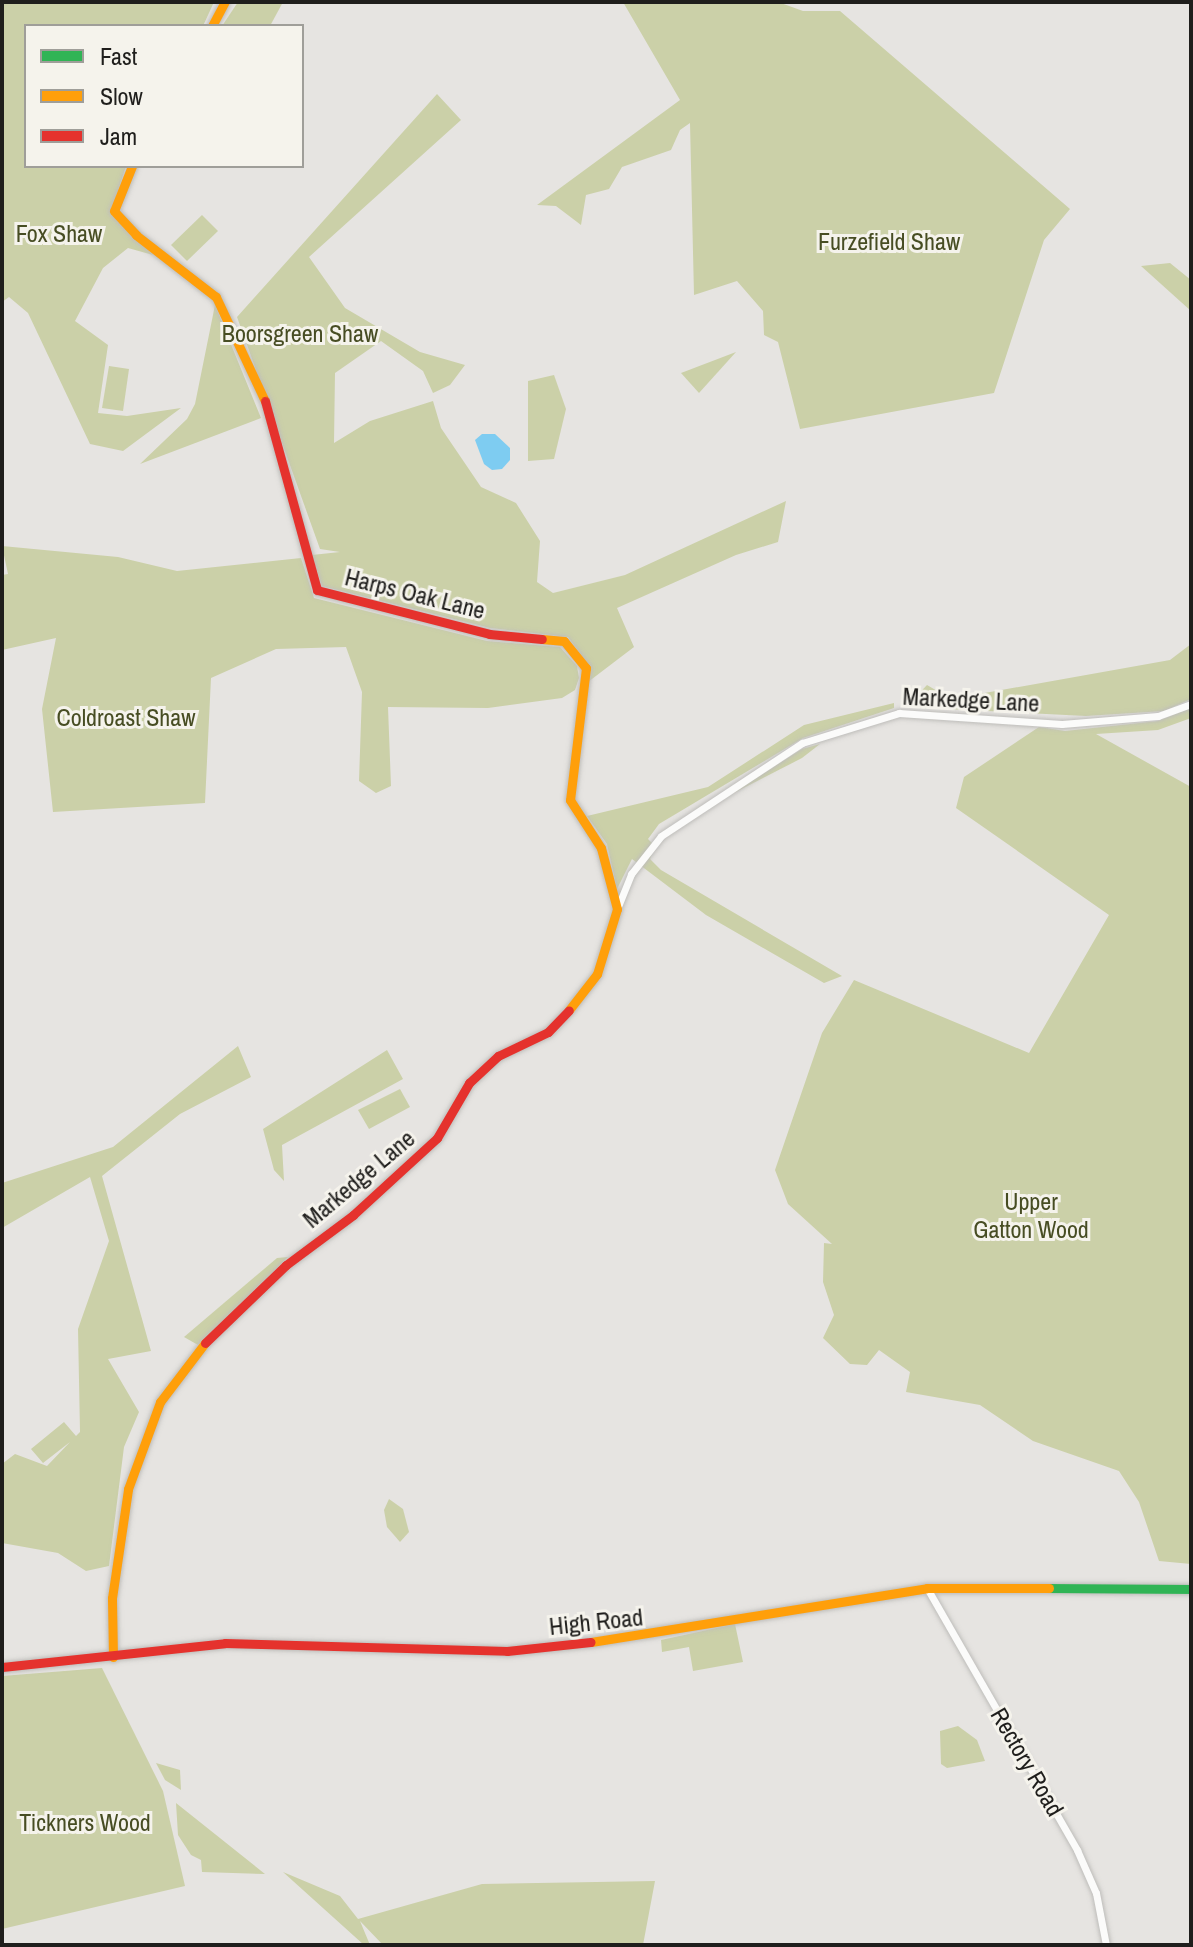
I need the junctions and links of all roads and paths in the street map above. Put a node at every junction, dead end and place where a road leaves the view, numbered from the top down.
1 (225, 2) edge
2 (213, 24) edge
3 (131, 168) edge
4 (1191, 704) edge
5 (617, 909) junction
6 (927, 1588) junction
7 (1191, 1589) edge
8 (113, 1657) junction
9 (2, 1667) edge
10 (1106, 1945) edge

1 - 2 street
3 - 5 street, Harps Oak Lane
4 - 5 street, Markedge Lane
5 - 8 street, Markedge Lane
6 - 7 street, High Road
6 - 8 street, High Road
6 - 10 street, Rectory Road
8 - 9 street, High Road

